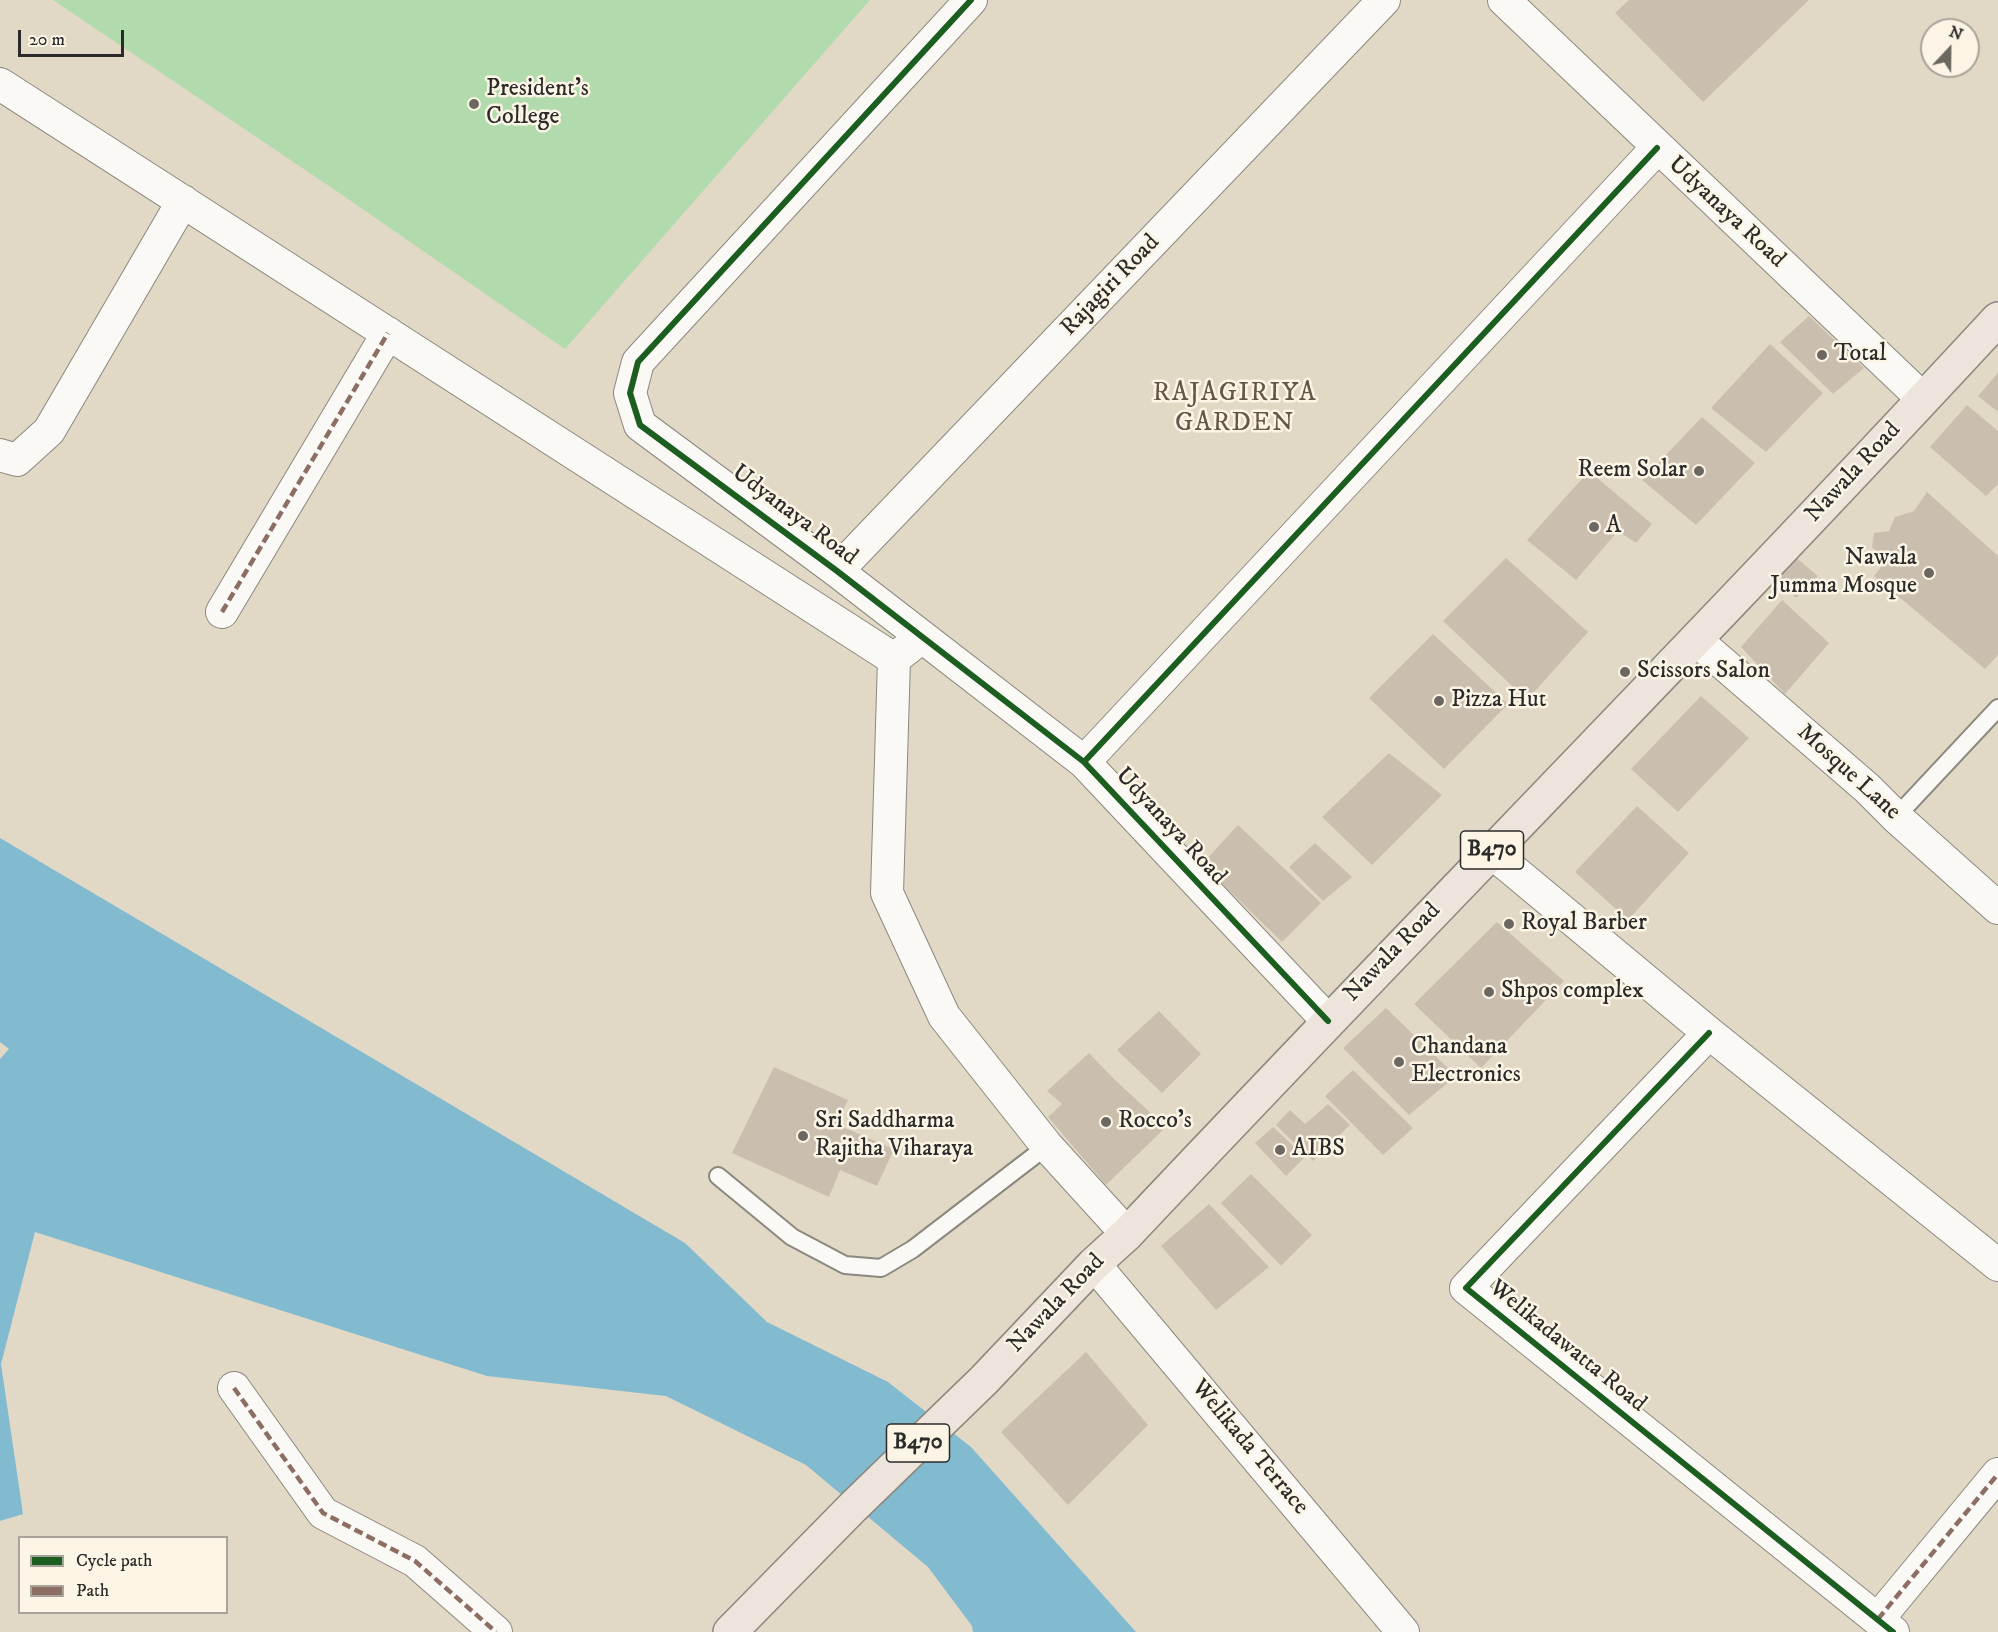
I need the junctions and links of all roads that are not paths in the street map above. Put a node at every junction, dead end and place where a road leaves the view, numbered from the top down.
1 (971, 0) edge
2 (1384, 0) edge
3 (1504, 0) edge
4 (0, 84) edge
5 (1657, 148) junction
6 (183, 201) junction
7 (1998, 319) edge
8 (388, 333) junction
9 (1923, 399) junction
10 (0, 455) edge
11 (837, 571) junction
12 (222, 612) dead end
13 (922, 637) junction
14 (1696, 640) junction
15 (894, 659) junction
16 (1998, 708) edge
17 (1084, 762) junction
18 (1896, 817) junction
19 (1490, 851) junction
20 (1998, 908) edge
21 (1328, 1021) junction
22 (1709, 1033) junction
23 (1047, 1146) junction
24 (718, 1176) dead end
25 (1127, 1234) junction
26 (1094, 1264) junction
27 (1998, 1265) edge
28 (234, 1388) dead end
29 (1998, 1474) edge
30 (1885, 1626) edge
31 (496, 1632) edge
32 (730, 1632) edge
33 (1403, 1632) edge

1 - 11 street, Udyanaya Road
2 - 11 street, Rajagiri Road
3 - 5 street, Udyanaya Road
4 - 6 street
5 - 9 street, Udyanaya Road
5 - 17 street
6 - 8 street
6 - 10 street
7 - 9 main road, Nawala Road / B470
8 - 12 street
8 - 15 street
9 - 14 main road, Nawala Road / B470
11 - 13 street, Udyanaya Road
13 - 15 street
13 - 17 street, Udyanaya Road
14 - 18 street, Mosque Lane
14 - 19 main road, Nawala Road / B470
15 - 23 street
16 - 18 lane
17 - 21 street, Udyanaya Road
18 - 20 street, Mosque Lane
19 - 21 main road, Nawala Road / B470
19 - 22 street
21 - 25 main road, Nawala Road / B470
22 - 27 street
22 - 30 street, Welikadawatta Road
23 - 24 lane
23 - 25 street
25 - 26 main road, Nawala Road / B470
26 - 32 main road, Nawala Road / B470
26 - 33 street, Welikada Terrace
28 - 31 street
29 - 30 street

